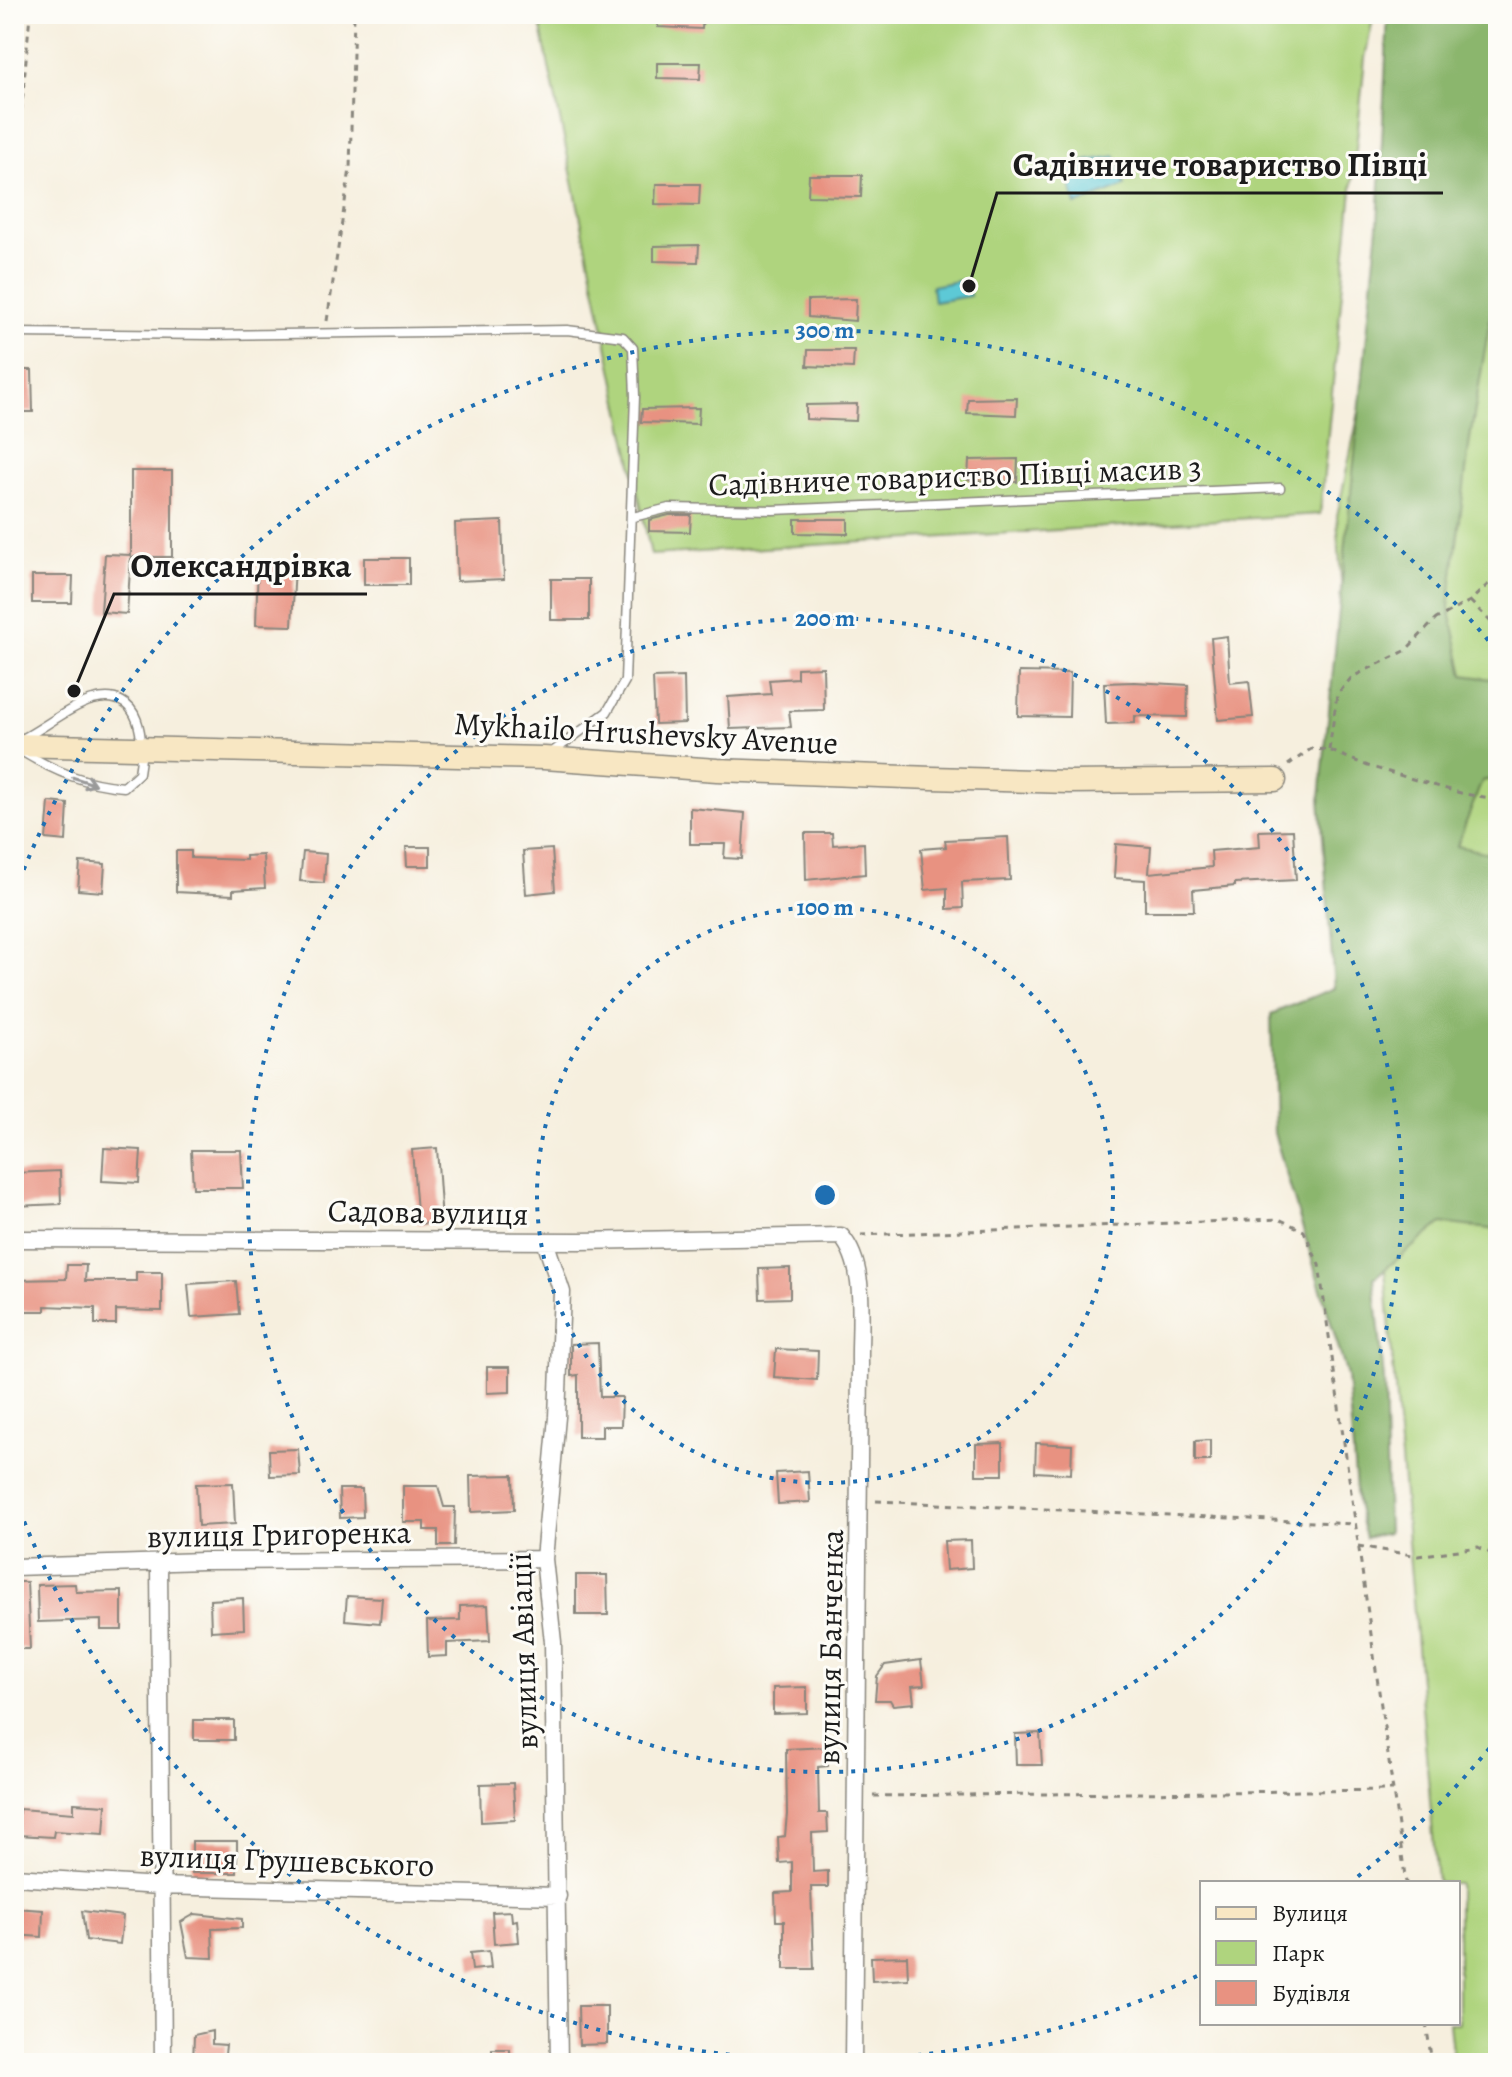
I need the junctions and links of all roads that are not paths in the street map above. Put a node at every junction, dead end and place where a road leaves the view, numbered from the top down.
1 (14, 333) edge
2 (1280, 488) dead end
3 (633, 517) junction
4 (14, 745) edge
5 (142, 746) junction
6 (544, 758) junction
7 (1275, 780) road end
8 (841, 1236) joint
9 (14, 1239) edge
10 (545, 1241) junction
11 (544, 1559) junction
12 (159, 1564) junction
13 (14, 1567) edge
14 (14, 1877) edge
15 (160, 1886) junction
16 (558, 1896) junction
17 (163, 2063) edge
18 (559, 2063) edge
19 (853, 2063) edge

1 - 3 lane
2 - 3 lane, Садівниче товариство Півці масив 3
3 - 6 lane
4 - 5 street, Mykhailo Hrushevsky Avenue
4 -> 5 lane
4 - 5 lane
5 - 6 street, Mykhailo Hrushevsky Avenue
6 - 7 street, Mykhailo Hrushevsky Avenue
8 - 10 street, Садова вулиця
8 - 19 street, вулиця Банченка
9 - 10 street, Садова вулиця
10 - 11 street, вулиця Авіації
11 - 12 street, вулиця Григоренка
11 - 16 street, вулиця Авіації
12 - 13 street, вулиця Григоренка
12 - 15 street
14 - 15 street, вулиця Грушевського
15 - 16 street, вулиця Грушевського
15 - 17 street
16 - 18 street, вулиця Авіації

